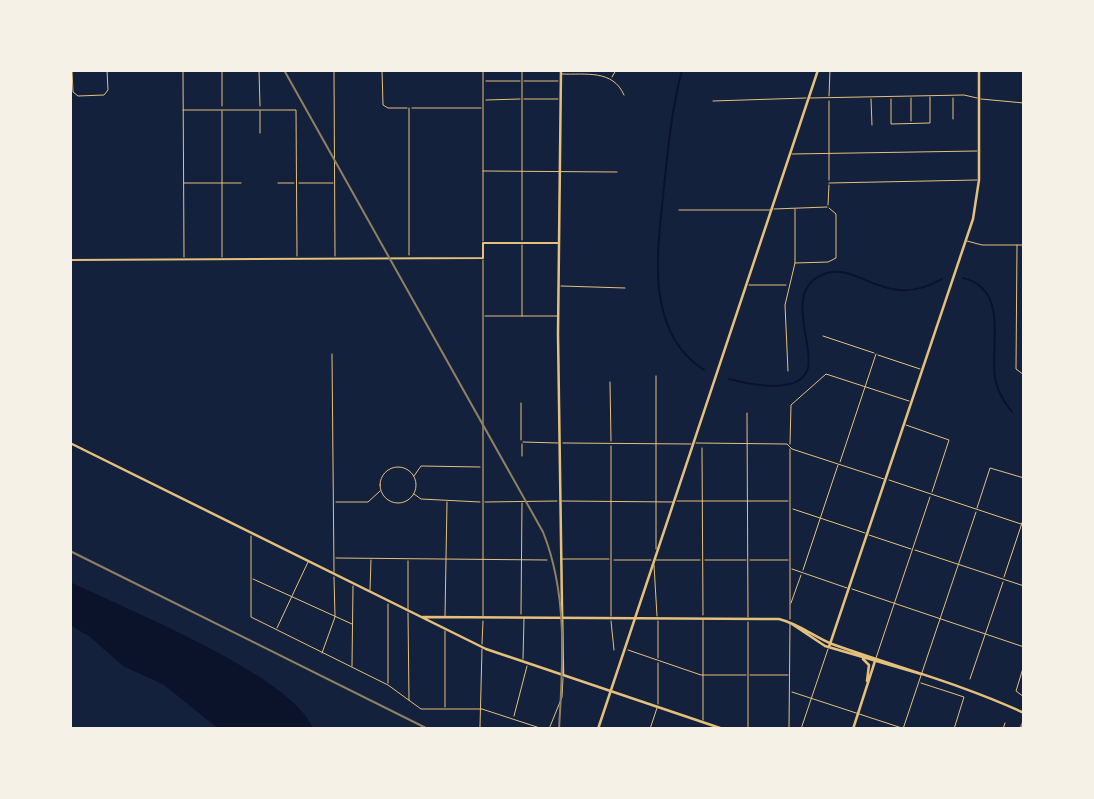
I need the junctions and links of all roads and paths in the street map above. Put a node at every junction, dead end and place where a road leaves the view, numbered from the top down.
1 (72, 70) edge
2 (107, 70) edge
3 (183, 70) edge
4 (222, 70) edge
5 (259, 70) edge
6 (334, 70) edge
7 (382, 70) edge
8 (483, 70) edge
9 (522, 70) edge
10 (616, 70) edge
11 (818, 70) edge
12 (830, 70) edge
13 (979, 70) edge
14 (561, 72) edge
15 (611, 79) junction
16 (483, 81) junction
17 (522, 81) junction
18 (560, 81) junction
19 (624, 95) dead end
20 (953, 95) junction
21 (911, 96) junction
22 (930, 96) junction
23 (871, 97) junction
24 (891, 97) junction
25 (809, 98) junction
26 (829, 98) junction
27 (522, 99) junction
28 (561, 99) junction
29 (979, 99) junction
30 (483, 100) junction
31 (713, 101) dead end
32 (1024, 103) edge
33 (222, 108) junction
34 (260, 108) junction
35 (409, 108) junction
36 (483, 108) junction
37 (184, 110) junction
38 (953, 119) dead end
39 (911, 124) junction
40 (872, 125) dead end
41 (260, 133) dead end
42 (979, 151) junction
43 (829, 153) junction
44 (791, 154) junction
45 (484, 171) junction
46 (522, 171) junction
47 (559, 171) junction
48 (617, 172) dead end
49 (979, 180) junction
50 (184, 183) junction
51 (222, 183) junction
52 (241, 183) dead end
53 (278, 183) dead end
54 (335, 183) junction
55 (829, 183) junction
56 (297, 184) junction
57 (827, 207) junction
58 (772, 209) junction
59 (795, 209) junction
60 (679, 210) dead end
61 (965, 240) junction
62 (483, 243) junction
63 (522, 243) junction
64 (560, 243) junction
65 (1017, 245) junction
66 (1024, 245) edge
67 (297, 258) junction
68 (335, 258) junction
69 (409, 258) junction
70 (483, 258) junction
71 (184, 259) junction
72 (222, 259) junction
73 (70, 260) edge
74 (795, 263) junction
75 (747, 285) junction
76 (788, 285) junction
77 (561, 286) junction
78 (625, 289) dead end
79 (483, 316) junction
80 (522, 316) junction
81 (559, 316) junction
82 (822, 336) dead end
83 (332, 354) dead end
84 (876, 354) junction
85 (923, 369) junction
86 (788, 371) dead end
87 (1024, 375) edge
88 (656, 376) dead end
89 (610, 382) dead end
90 (866, 387) junction
91 (912, 402) junction
92 (521, 403) dead end
93 (747, 413) dead end
94 (904, 425) junction
95 (523, 442) junction
96 (70, 443) edge
97 (560, 443) junction
98 (611, 443) junction
99 (656, 443) junction
100 (693, 443) junction
101 (748, 444) junction
102 (790, 446) junction
103 (702, 448) dead end
104 (522, 456) dead end
105 (839, 464) junction
106 (483, 467) junction
107 (414, 476) junction
108 (1024, 478) edge
109 (885, 479) junction
110 (380, 491) junction
111 (414, 494) junction
112 (931, 495) junction
113 (561, 501) junction
114 (611, 501) junction
115 (657, 501) junction
116 (702, 501) junction
117 (748, 501) junction
118 (790, 501) junction
119 (334, 502) junction
120 (447, 502) junction
121 (483, 502) junction
122 (522, 502) junction
123 (674, 502) junction
124 (790, 509) junction
125 (977, 509) junction
126 (1024, 517) edge
127 (820, 518) junction
128 (1023, 525) edge
129 (251, 534) junction
130 (867, 534) junction
131 (913, 549) junction
132 (656, 555) junction
133 (334, 558) junction
134 (371, 559) junction
135 (445, 559) junction
136 (483, 559) junction
137 (522, 559) junction
138 (561, 559) junction
139 (612, 559) junction
140 (790, 559) junction
141 (408, 560) junction
142 (547, 560) dead end
143 (702, 560) junction
144 (748, 560) junction
145 (654, 561) junction
146 (309, 562) junction
147 (958, 564) junction
148 (790, 569) junction
149 (802, 573) junction
150 (334, 575) junction
151 (251, 578) junction
152 (1003, 579) junction
153 (353, 584) junction
154 (1024, 586) edge
155 (849, 588) junction
156 (370, 593) junction
157 (293, 597) junction
158 (388, 601) junction
159 (895, 603) junction
160 (790, 606) junction
161 (408, 611) junction
162 (445, 616) junction
163 (483, 616) junction
164 (523, 616) junction
165 (335, 617) junction
166 (420, 617) junction
167 (563, 617) junction
168 (611, 617) junction
169 (635, 617) junction
170 (657, 618) junction
171 (703, 618) junction
172 (748, 618) junction
173 (940, 618) junction
174 (790, 622) junction
175 (352, 624) junction
176 (445, 629) junction
177 (276, 630) junction
178 (985, 634) junction
179 (830, 645) junction
180 (1024, 647) edge
181 (482, 648) junction
182 (625, 649) junction
183 (614, 650) dead end
184 (322, 654) junction
185 (852, 655) junction
186 (658, 660) junction
187 (876, 660) junction
188 (523, 662) junction
189 (528, 663) junction
190 (1024, 664) edge
191 (352, 668) junction
192 (921, 674) junction
193 (563, 675) junction
194 (703, 675) junction
195 (748, 675) junction
196 (790, 675) junction
197 (970, 679) dead end
198 (919, 683) junction
199 (387, 685) junction
200 (867, 687) junction
201 (610, 691) junction
202 (789, 691) junction
203 (1024, 697) edge
204 (812, 698) junction
205 (409, 702) junction
206 (657, 707) junction
207 (445, 709) junction
208 (482, 709) junction
209 (1024, 713) edge
210 (858, 714) junction
211 (513, 718) junction
212 (1005, 723) dead end
213 (702, 724) junction
214 (480, 727) dead end
215 (543, 729) edge
216 (549, 729) edge
217 (598, 729) edge
218 (650, 729) edge
219 (723, 729) edge
220 (748, 729) edge
221 (789, 729) edge
222 (801, 729) edge
223 (853, 729) edge
224 (904, 729) edge
225 (954, 729) edge
226 (1003, 729) edge

1 - 2 street
3 - 37 street
4 - 33 street
5 - 34 street
6 - 54 street
7 - 35 street
8 - 16 street
9 - 17 street
10 - 15 street
11 - 25 main road
12 - 26 street
13 - 29 main road
14 - 15 street
14 - 18 main road
15 - 19 street
16 - 17 street
16 - 30 street
17 - 18 street
17 - 27 street
18 - 28 main road
20 - 22 street
20 - 29 street
20 - 38 street
21 - 22 street
21 - 24 street
21 - 39 street
22 - 39 street
23 - 24 street
23 - 26 street
23 - 40 street
24 - 39 street
25 - 26 street
25 - 31 street
25 - 44 main road
26 - 43 street
27 - 28 street
27 - 30 street
27 - 46 street
28 - 47 main road
29 - 32 street
29 - 42 main road
30 - 36 street
33 - 34 street
33 - 37 street
33 - 51 street
34 - 41 street
34 - 56 street
35 - 36 street
35 - 69 street
36 - 45 street
37 - 50 street
42 - 43 street
42 - 49 main road
43 - 44 street
43 - 55 street
44 - 58 main road
45 - 46 street
45 - 62 street
46 - 47 street
46 - 63 street
47 - 48 street
47 - 64 main road
49 - 55 street
49 - 61 main road
50 - 51 street
50 - 71 street
51 - 52 street
51 - 72 street
53 - 56 street
54 - 56 street
54 - 68 street
55 - 57 street
56 - 67 street
57 - 59 street
57 - 74 street
58 - 59 street
58 - 60 street
58 - 75 main road
59 - 74 street
61 - 65 street
61 - 85 main road
62 - 63 street
62 - 70 street
63 - 64 street
63 - 80 street
64 - 77 main road
65 - 66 street
65 - 87 street
67 - 68 street
67 - 72 street
68 - 69 street
69 - 70 street
70 - 79 street
71 - 72 street
71 - 73 street
74 - 76 street
75 - 76 street
75 - 100 main road
76 - 86 street
77 - 78 street
77 - 81 main road
79 - 80 street
79 - 106 street
80 - 81 street
81 - 97 main road
82 - 84 street
83 - 119 street
84 - 85 street
84 - 90 street
85 - 91 main road
88 - 99 street
89 - 98 street
90 - 91 street
90 - 102 street
90 - 105 street
91 - 94 main road
92 - 95 street
93 - 101 street
94 - 109 main road
94 - 112 street
95 - 97 street
95 - 104 street
96 - 129 main road
97 - 98 street
97 - 113 main road
98 - 99 street
98 - 114 street
99 - 100 street
99 - 115 street
100 - 101 street
100 - 123 main road
101 - 102 street
101 - 117 street
102 - 105 street
102 - 118 street
103 - 116 street
105 - 109 street
105 - 127 street
106 - 107 street
106 - 121 street
107 - 110 street
107 - 111 street
108 - 125 street
109 - 112 street
109 - 130 main road
110 - 111 street
110 - 119 street
111 - 120 street
112 - 125 street
112 - 131 street
113 - 114 street
113 - 122 street
113 - 138 main road
114 - 115 street
114 - 139 street
115 - 123 street
115 - 132 street
116 - 117 street
116 - 123 street
116 - 143 street
117 - 118 street
117 - 144 street
118 - 124 street
119 - 133 street
120 - 121 street
120 - 135 street
121 - 122 street
121 - 136 street
122 - 137 street
123 - 132 main road
124 - 127 street
124 - 140 street
125 - 128 street
125 - 147 street
126 - 128 street
127 - 130 street
127 - 149 street
128 - 152 street
129 - 146 main road
129 - 151 street
130 - 131 street
130 - 155 main road
131 - 147 street
131 - 159 street
132 - 145 main road
133 - 134 street
133 - 150 street
134 - 141 street
134 - 156 street
135 - 136 street
135 - 141 street
135 - 162 street
136 - 137 street
136 - 163 street
137 - 142 street
137 - 164 street
138 - 139 street
138 - 167 main road
139 - 145 street
139 - 168 street
140 - 144 street
140 - 148 street
141 - 161 street
143 - 144 street
143 - 145 street
143 - 171 street
144 - 172 street
145 - 169 main road
145 - 170 street
146 - 150 main road
146 - 157 street
147 - 152 street
147 - 173 street
148 - 149 street
148 - 160 street
149 - 155 street
149 - 160 street
150 - 153 main road
150 - 165 street
151 - 157 street
151 - 177 street
152 - 154 street
152 - 178 street
153 - 156 main road
153 - 175 street
155 - 159 street
155 - 179 main road
156 - 158 main road
157 - 165 street
157 - 177 street
158 - 161 main road
158 - 199 street
159 - 173 street
159 - 187 street
160 - 174 street
161 - 166 main road
161 - 205 street
162 - 163 main road
162 - 166 main road
163 - 164 main road
163 - 181 street
164 - 167 main road
164 - 188 street
165 - 175 street
165 - 184 street
166 - 176 main road
167 - 168 main road
167 - 193 main road
168 - 169 main road
168 - 183 street
169 - 170 main road
169 - 182 main road
170 - 171 main road
170 - 186 street
171 - 172 main road
171 - 194 street
172 - 174 main road
172 - 195 street
173 - 178 street
173 - 192 street
174 - 179 main road
174 - 196 street
175 - 191 street
176 - 181 main road
176 - 207 street
177 - 184 street
178 - 180 street
178 - 197 street
179 - 185 main road
179 - 187 main road
179 - 204 street
181 - 188 main road
181 - 208 street
182 - 186 street
182 - 201 main road
184 - 191 street
185 - 187 main road
185 - 200 main road
186 - 194 street
186 - 206 street
187 - 192 main road
187 - 200 main road
188 - 189 main road
189 - 193 main road
189 - 211 street
190 - 203 street
191 - 199 street
192 - 198 street
192 - 209 main road
193 - 201 main road
193 - 216 street
194 - 195 street
194 - 213 street
195 - 196 street
195 - 220 street
196 - 202 street
198 - 224 street
198 - 225 street
199 - 205 street
200 - 210 main road
201 - 206 main road
201 - 217 main road
202 - 204 street
202 - 221 street
204 - 210 street
204 - 222 street
205 - 207 street
206 - 213 main road
206 - 218 street
207 - 208 street
208 - 211 street
208 - 214 street
210 - 223 main road
210 - 224 street
211 - 215 street
212 - 226 street
213 - 219 main road

